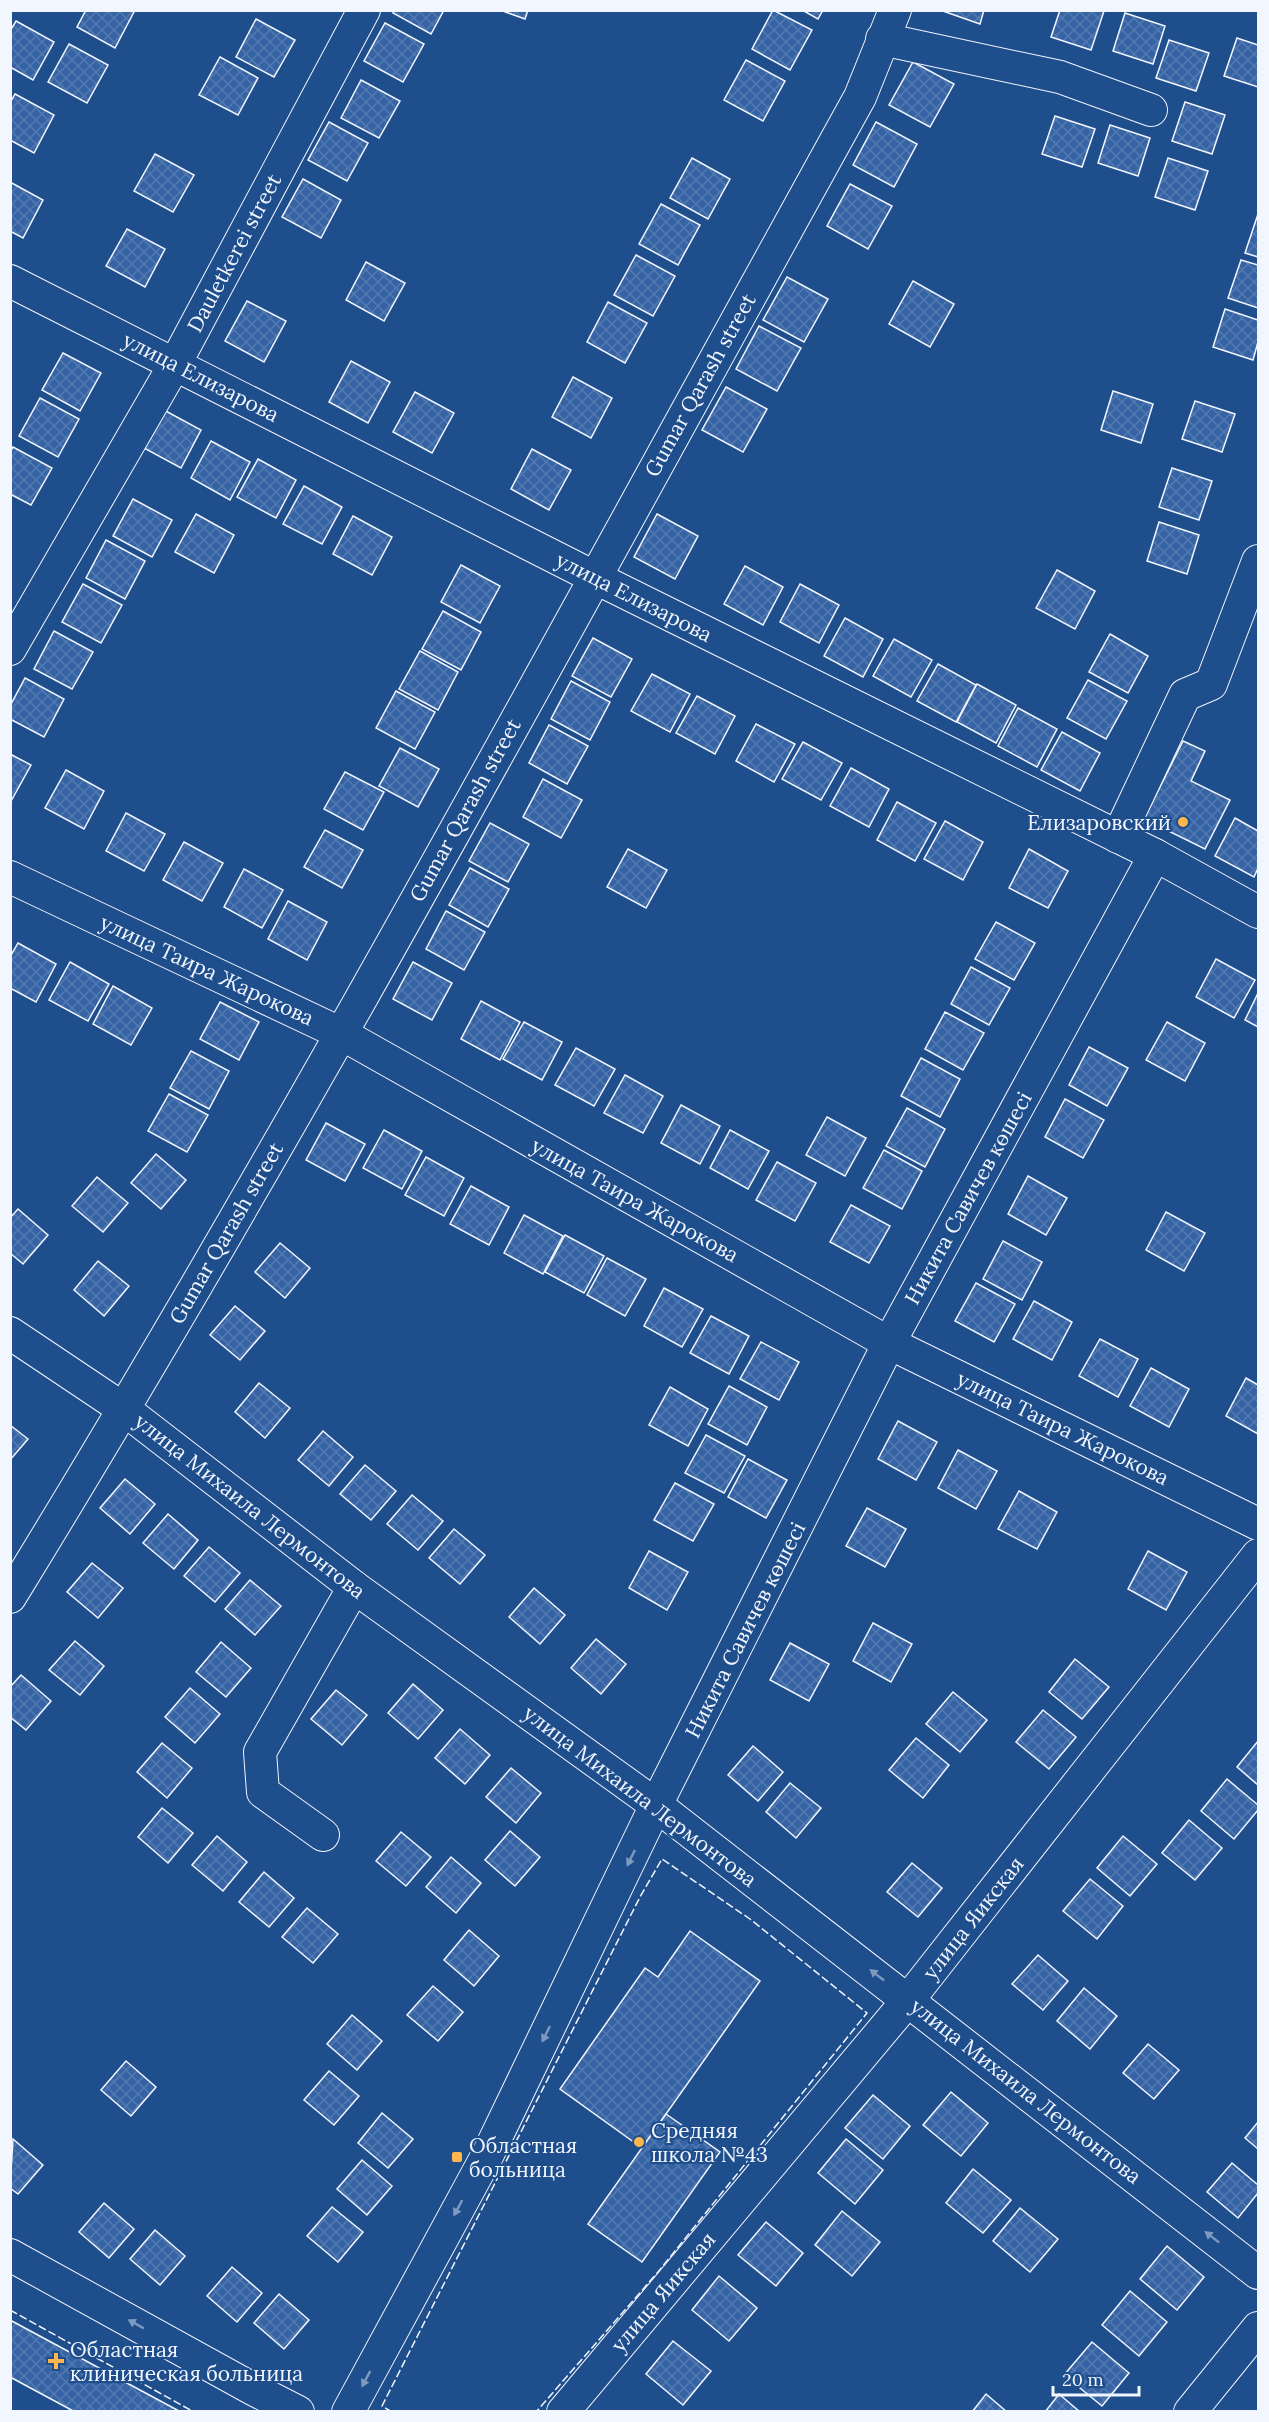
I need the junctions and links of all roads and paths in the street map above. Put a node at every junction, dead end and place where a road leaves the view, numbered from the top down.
1 (364, 10) edge
2 (895, 10) edge
3 (882, 39) junction
4 (1151, 110) dead end
5 (10, 281) edge
6 (175, 364) junction
7 (1258, 561) edge
8 (594, 578) junction
9 (10, 649) edge
10 (1118, 837) junction
11 (1155, 855) junction
12 (10, 877) edge
13 (1258, 912) edge
14 (340, 1033) junction
15 (10, 1333) edge
16 (889, 1343) junction
17 (125, 1410) junction
18 (1258, 1524) edge
19 (1258, 1555) edge
20 (354, 1587) junction
21 (10, 1597) edge
22 (656, 1805) junction
23 (322, 1835) dead end
24 (909, 1999) junction
25 (10, 2255) edge
26 (1258, 2273) edge
27 (1258, 2328) edge
28 (298, 2412) edge
29 (348, 2412) edge
30 (563, 2412) edge
31 (1190, 2412) edge

1 - 6 street, Dauletkerei street
2 - 3 street, Gumar Qarash street
3 - 4 street
3 - 8 street, Gumar Qarash street
5 - 6 street, улица Елизарова
6 - 8 street, улица Елизарова
6 - 9 street, Dauletkerei street
7 - 10 street
8 - 10 street, улица Елизарова
8 - 14 street, Gumar Qarash street
10 - 11 street, улица Елизарова
11 - 13 street, улица Елизарова
11 - 16 street, Никита Савичев көшесі
12 - 14 street, улица Таира Жарокова
14 - 16 street, улица Таира Жарокова
14 - 17 street, Gumar Qarash street
15 - 17 street, улица Михаила Лермонтова
16 - 18 street, улица Таира Жарокова
16 - 22 street, Никита Савичев көшесі
17 - 20 street, улица Михаила Лермонтова
17 - 21 street, Gumar Qarash street
19 - 24 street, улица Яикская
20 - 22 street, улица Михаила Лермонтова
20 - 23 street
24 -> 22 street, улица Михаила Лермонтова
22 -> 29 street, Никита Савичев көшесі
26 -> 24 street, улица Михаила Лермонтова
24 - 30 street, улица Яикская
28 -> 25 street
27 - 31 street

